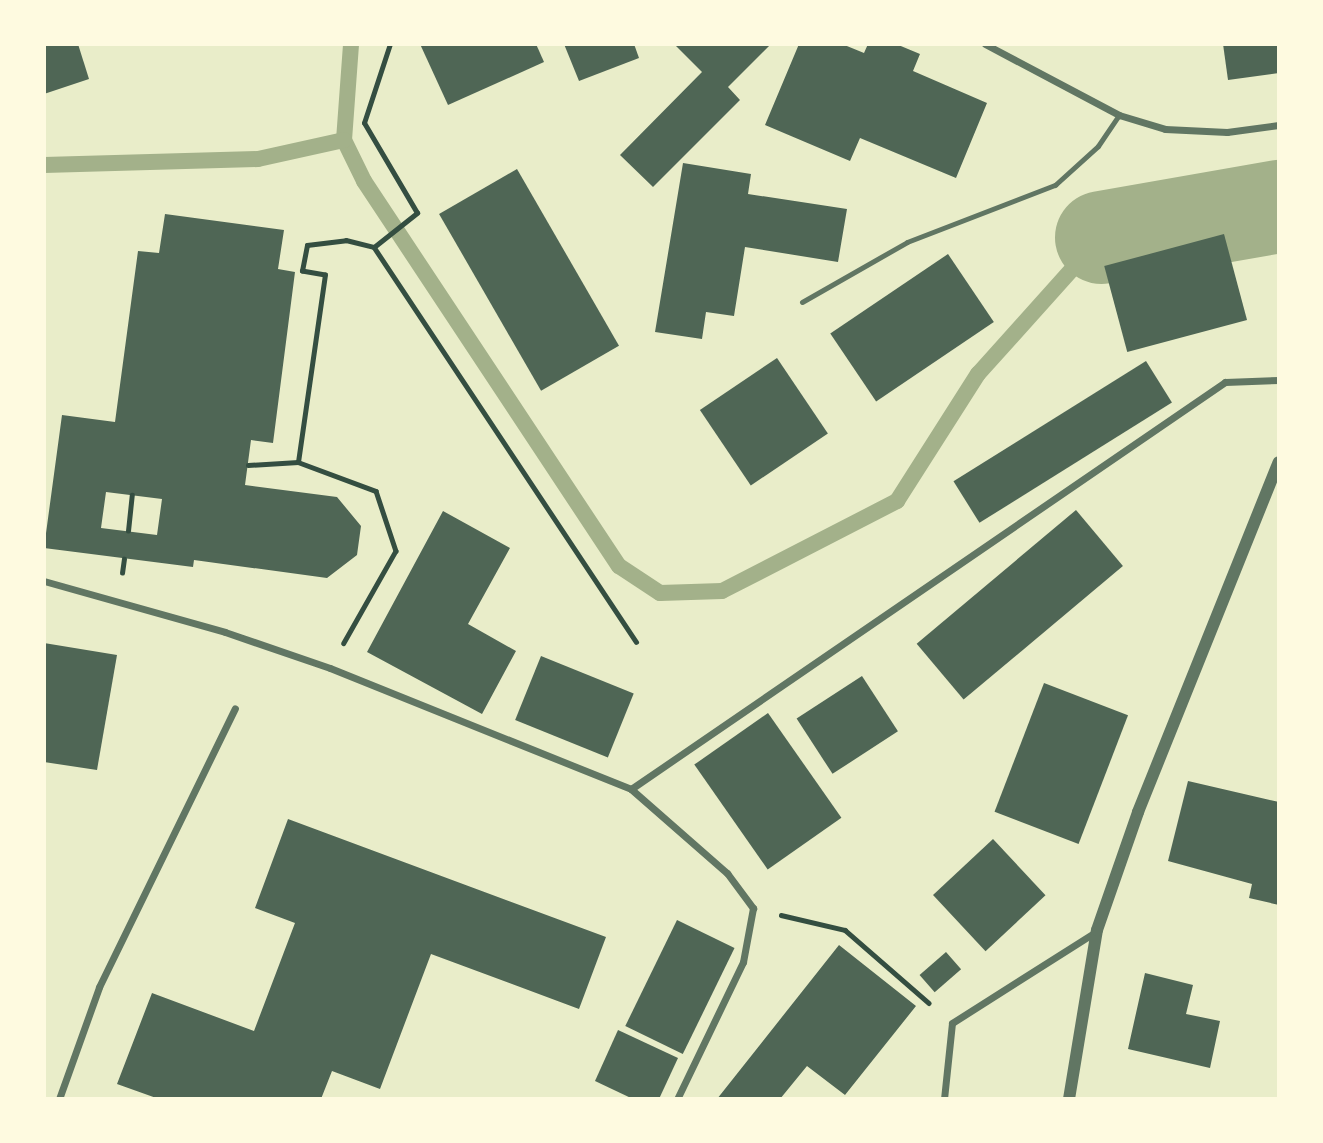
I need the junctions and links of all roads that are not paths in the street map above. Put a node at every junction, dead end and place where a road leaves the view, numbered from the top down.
1 (985, 44) edge
2 (1002, 48) edge
3 (1119, 115) junction
4 (1279, 125) edge
5 (802, 302) dead end
6 (1279, 380) edge
7 (1279, 462) edge
8 (44, 581) edge
9 (235, 708) dead end
10 (631, 789) junction
11 (1097, 930) junction
12 (59, 1099) edge
13 (677, 1099) edge
14 (944, 1099) edge
15 (1069, 1099) edge

1 - 2 street
2 - 3 street
3 - 4 street
3 - 5 lane
6 - 10 street
7 - 11 street
8 - 10 street
9 - 12 street
10 - 13 street
11 - 14 street
11 - 15 street

